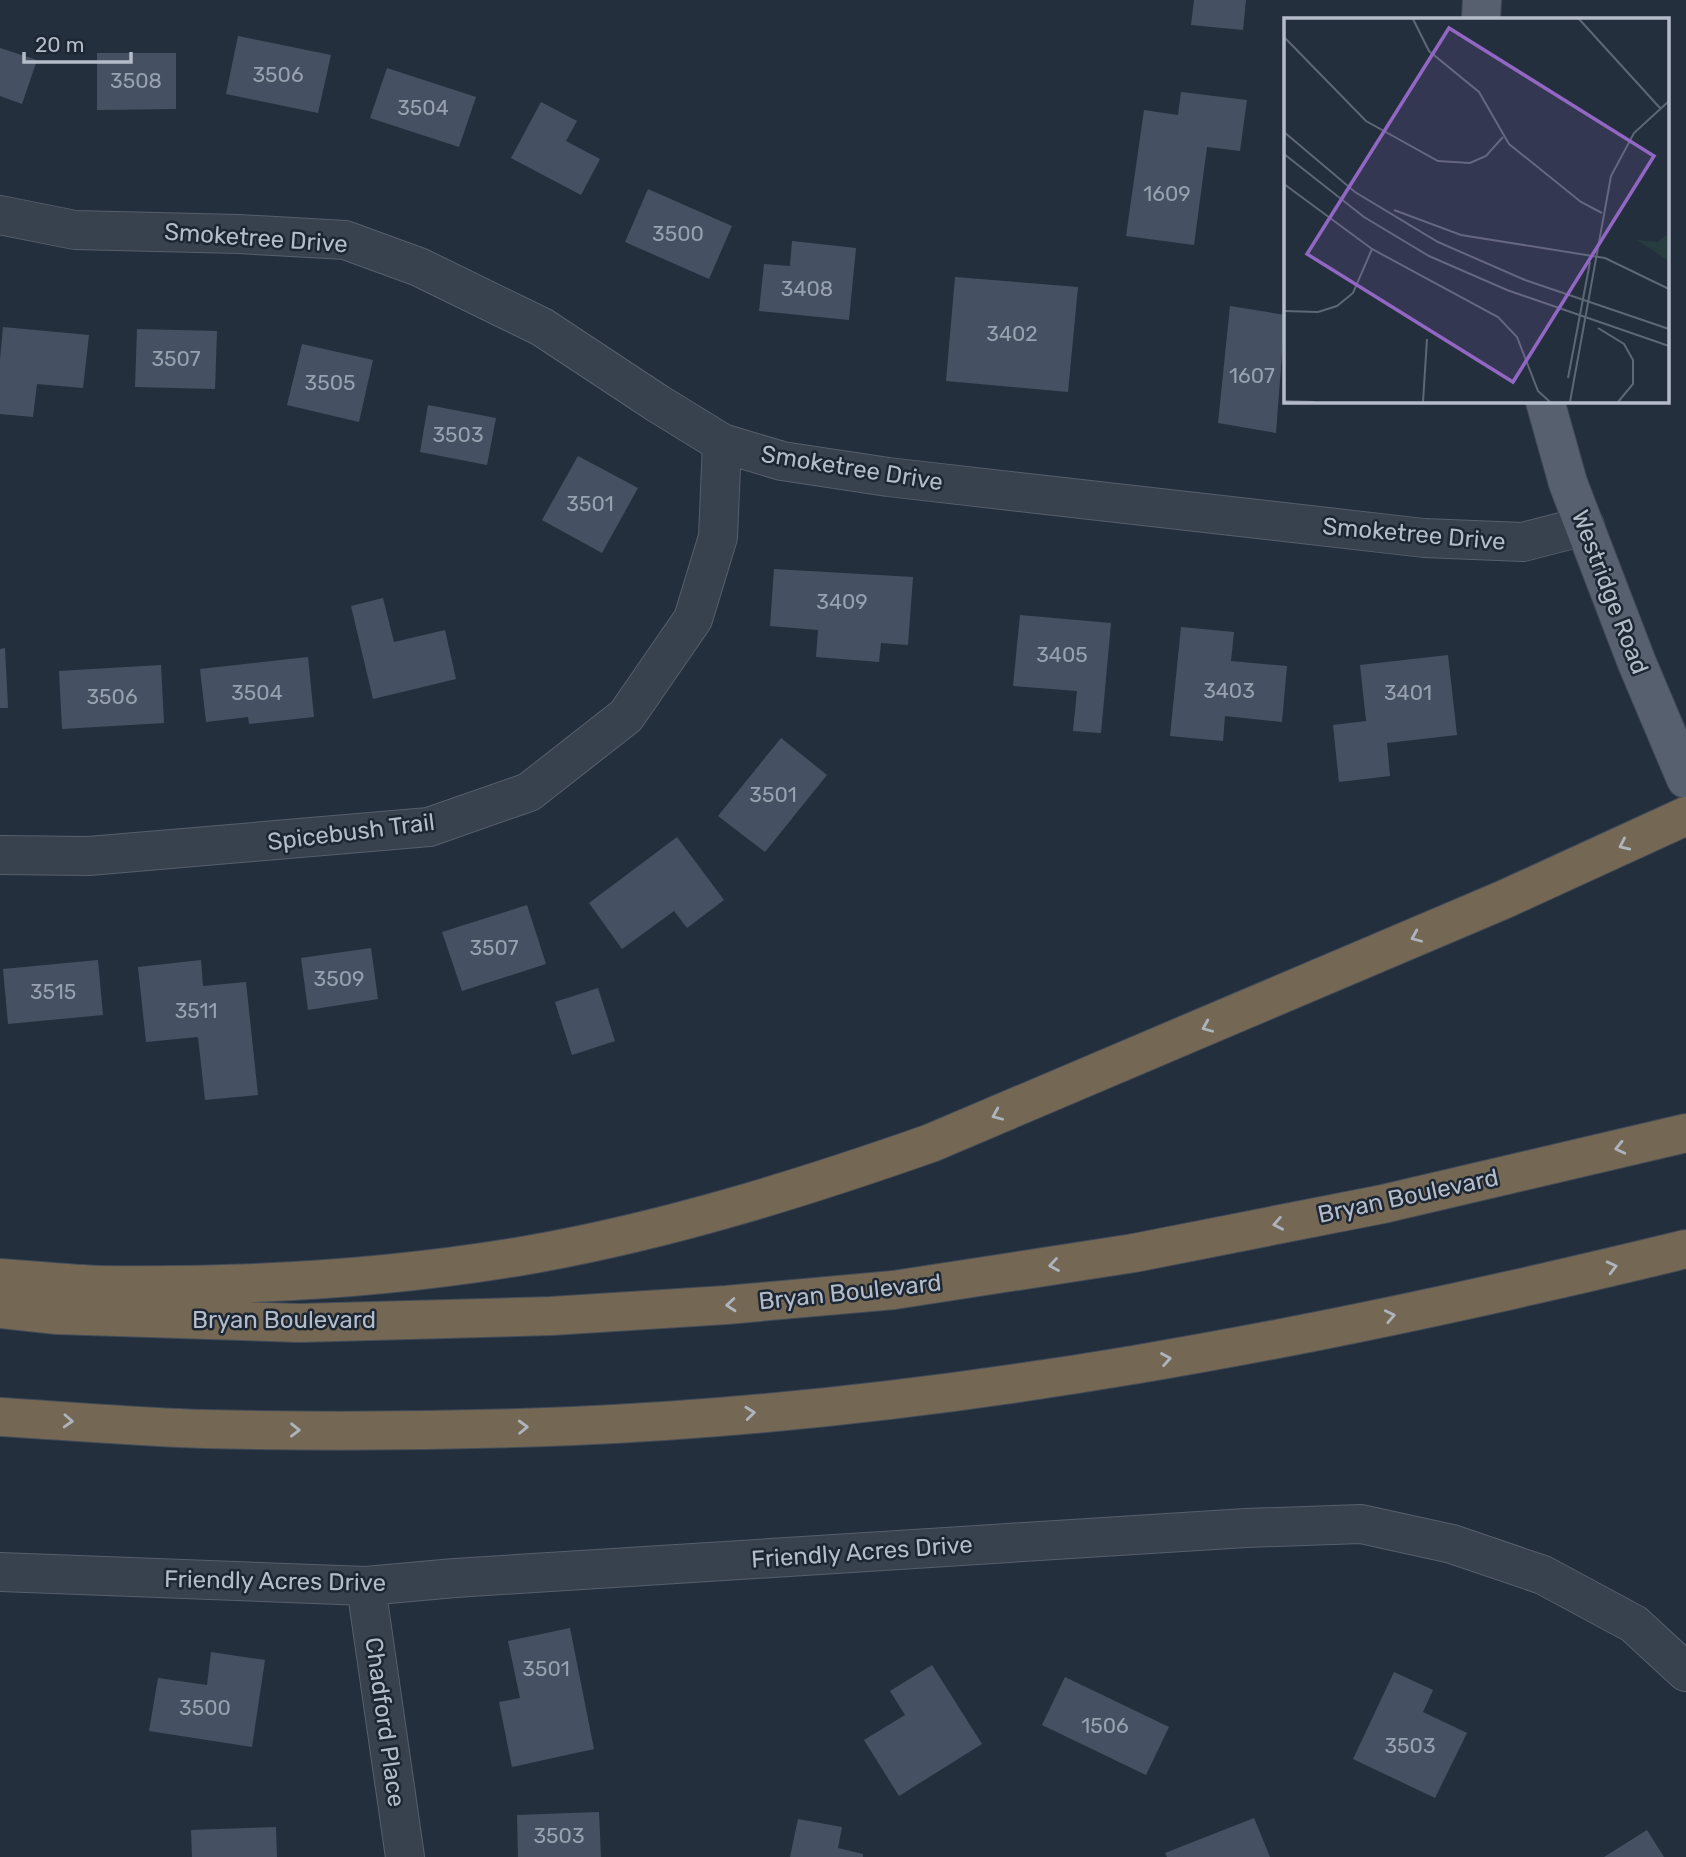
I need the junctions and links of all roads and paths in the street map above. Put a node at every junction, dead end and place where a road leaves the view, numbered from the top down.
1 (1482, 0) edge
2 (1481, 18) edge
3 (0, 215) edge
4 (1545, 402) edge
5 (723, 443) junction
6 (1585, 526) junction
7 (1686, 779) edge
8 (1686, 816) edge
9 (0, 855) edge
10 (1686, 1133) edge
11 (1686, 1249) edge
12 (0, 1278) edge
13 (0, 1309) edge
14 (0, 1417) edge
15 (0, 1572) edge
16 (366, 1587) junction
17 (1686, 1672) edge
18 (405, 1857) edge

1 - 2 main road
3 - 5 street, Smoketree Drive
4 - 6 main road, Westridge Road
5 - 6 street, Smoketree Drive
5 - 9 street, Spicebush Trail
6 - 7 main road, Westridge Road
8 -> 12 highway
10 -> 13 highway, Bryan Boulevard
14 -> 11 highway
15 - 16 street, Friendly Acres Drive
16 - 17 street, Friendly Acres Drive
16 - 18 street, Chadford Place

